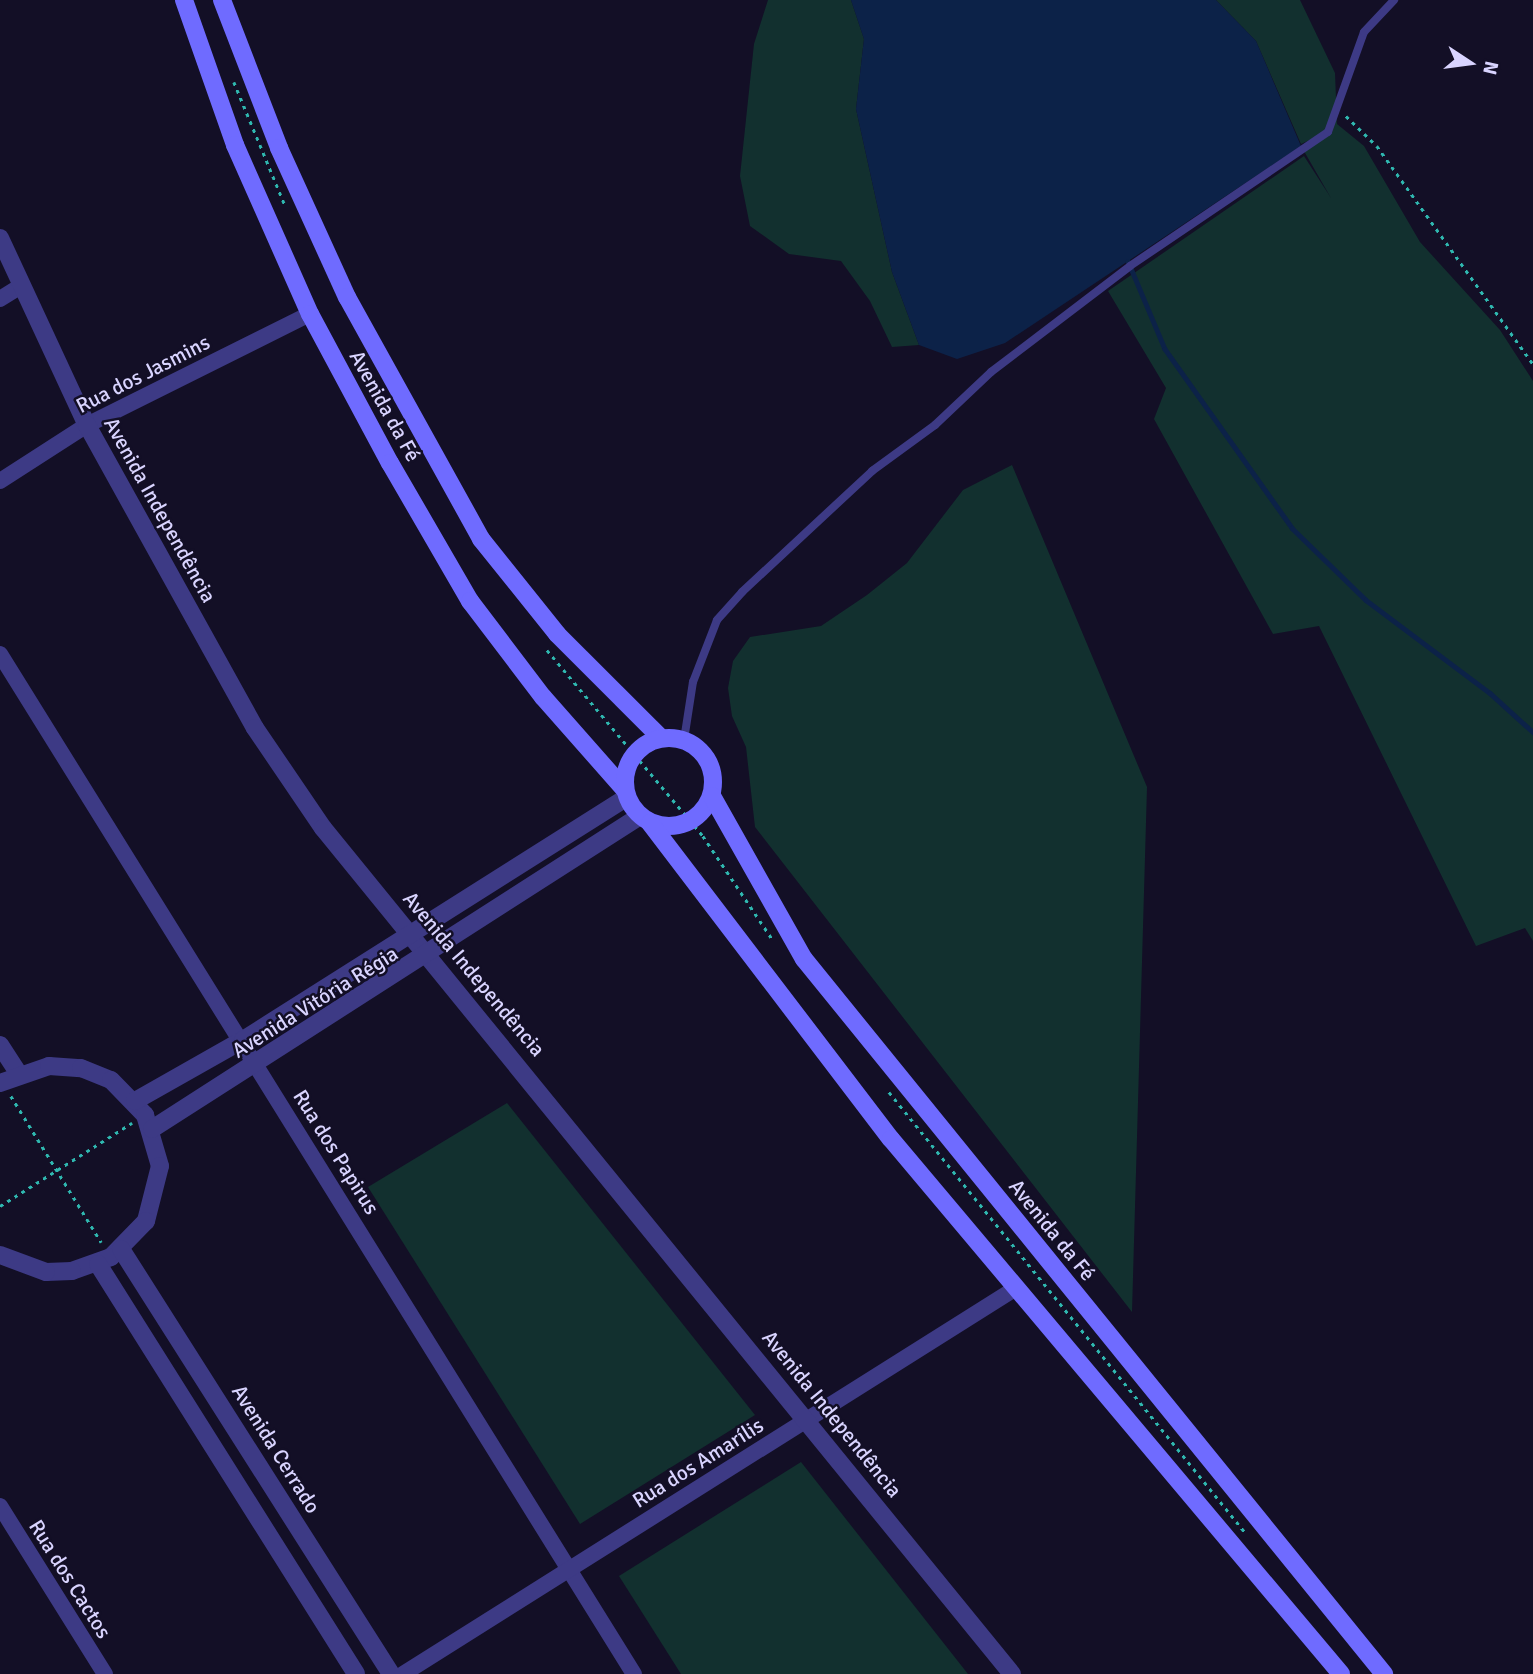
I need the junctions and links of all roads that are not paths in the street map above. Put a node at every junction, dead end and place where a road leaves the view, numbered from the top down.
1 (184, 0) edge
2 (222, 0) edge
3 (1394, 0) edge
4 (0, 238) edge
5 (19, 287) junction
6 (0, 299) edge
7 (310, 314) junction
8 (87, 425) junction
9 (0, 481) edge
10 (0, 654) edge
11 (662, 738) junction
12 (684, 740) junction
13 (626, 793) junction
14 (712, 796) junction
15 (645, 820) junction
16 (412, 935) junction
17 (430, 955) junction
18 (243, 1040) junction
19 (0, 1045) edge
20 (258, 1065) junction
21 (18, 1073) junction
22 (0, 1083) edge
23 (135, 1101) junction
24 (152, 1129) junction
25 (121, 1249) junction
26 (0, 1255) edge
27 (98, 1264) junction
28 (1016, 1288) junction
29 (807, 1420) junction
30 (0, 1506) edge
31 (569, 1570) junction
32 (105, 1674) edge
33 (356, 1674) edge
34 (391, 1674) edge
35 (403, 1674) edge
36 (634, 1674) edge
37 (1012, 1674) edge
38 (1341, 1674) edge
39 (1384, 1674) edge

1 - 7 main road, Avenida da Fé
2 - 11 main road, Avenida da Fé
3 - 12 lane
4 - 5 street, Avenida Independência
5 - 6 street
5 - 8 street, Avenida Independência
7 - 8 street, Rua dos Jasmins
7 - 13 main road, Avenida da Fé
8 - 9 street, Rua dos Jasmins
8 - 16 street, Avenida Independência
10 - 18 street, Rua dos Papirus
11 - 12 main road
11 - 13 main road
12 - 14 main road
13 - 15 main road
13 - 16 street, Avenida Vitória Régia
14 - 15 main road
14 - 39 main road, Avenida da Fé
15 - 17 street, Avenida Vitória Régia
15 - 28 main road
16 - 17 street, Avenida Independência
16 - 18 street, Avenida Vitória Régia
17 - 20 street, Avenida Vitória Régia
17 - 29 street, Avenida Independência
18 - 20 street, Rua dos Papirus
18 - 23 street, Avenida Vitória Régia
19 - 21 street
20 - 24 street, Avenida Vitória Régia
20 - 31 street, Rua dos Papirus
21 - 22 street
21 - 23 street
23 - 24 street
24 - 25 street
25 - 27 street
25 - 34 street, Avenida Cerrado
26 - 27 street
27 - 33 street
28 - 29 street, Rua dos Amarílis
28 - 38 main road
29 - 31 street, Rua dos Amarílis
29 - 37 street, Avenida Independência
30 - 32 street, Rua dos Cactos
31 - 35 street, Rua dos Amarílis
31 - 36 street, Rua dos Papirus

